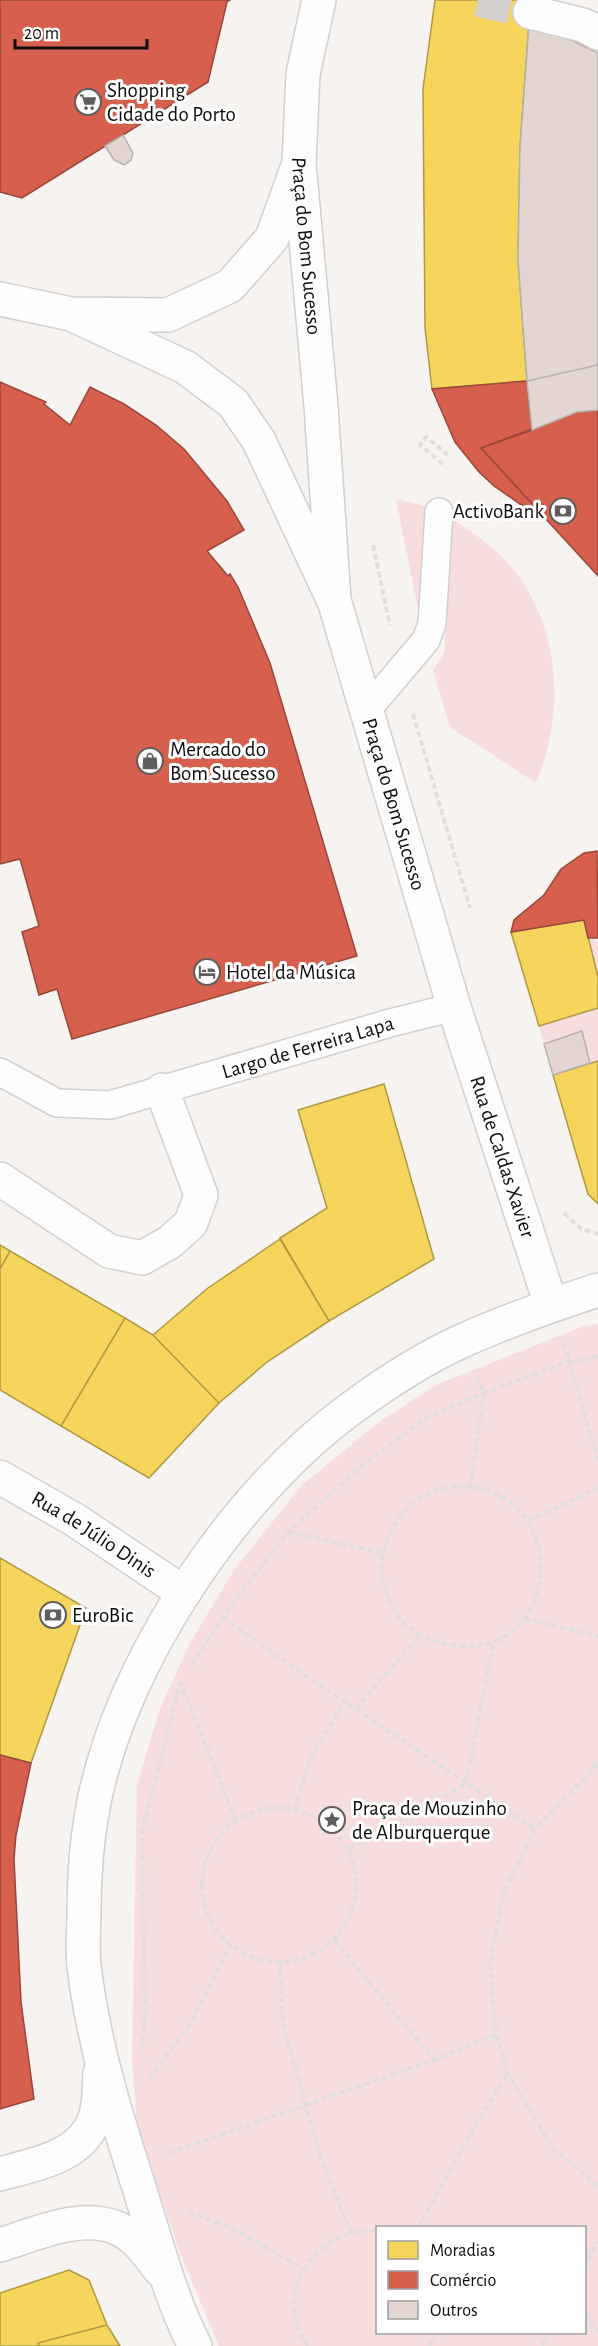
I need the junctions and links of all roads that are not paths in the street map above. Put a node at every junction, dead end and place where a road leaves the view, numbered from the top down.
1 (319, 0) edge
2 (530, 12) tunnel mouth
3 (598, 33) edge
4 (299, 163) junction
5 (0, 298) edge
6 (71, 314) junction
7 (439, 512) dead end
8 (334, 600) junction
9 (366, 711) junction
10 (454, 1007) junction
11 (0, 1072) edge
12 (162, 1090) junction
13 (0, 1179) edge
14 (598, 1290) edge
15 (551, 1305) junction
16 (0, 1477) edge
17 (184, 1593) junction
18 (100, 2060) junction
19 (0, 2174) edge
20 (0, 2244) edge
21 (168, 2281) junction
22 (195, 2346) edge

1 - 4 main road
2 - 3 main road
4 - 6 main road, Praça do Bom Sucesso
4 - 8 main road, Praça do Bom Sucesso
5 - 6 main road, Praça do Bom Sucesso
6 - 8 main road, Praça do Bom Sucesso
7 - 9 lane
8 - 9 main road, Praça do Bom Sucesso
9 - 10 main road, Praça do Bom Sucesso
10 - 12 lane, Largo de Ferreira Lapa
10 - 15 main road, Rua de Caldas Xavier
11 - 12 lane, Largo de Ferreira Lapa
12 - 13 main road
14 - 15 main road
15 - 17 main road
16 - 17 main road, Rua de Júlio Dinis
17 - 18 main road
18 - 19 main road
18 - 21 main road
20 - 21 main road
21 - 22 main road

